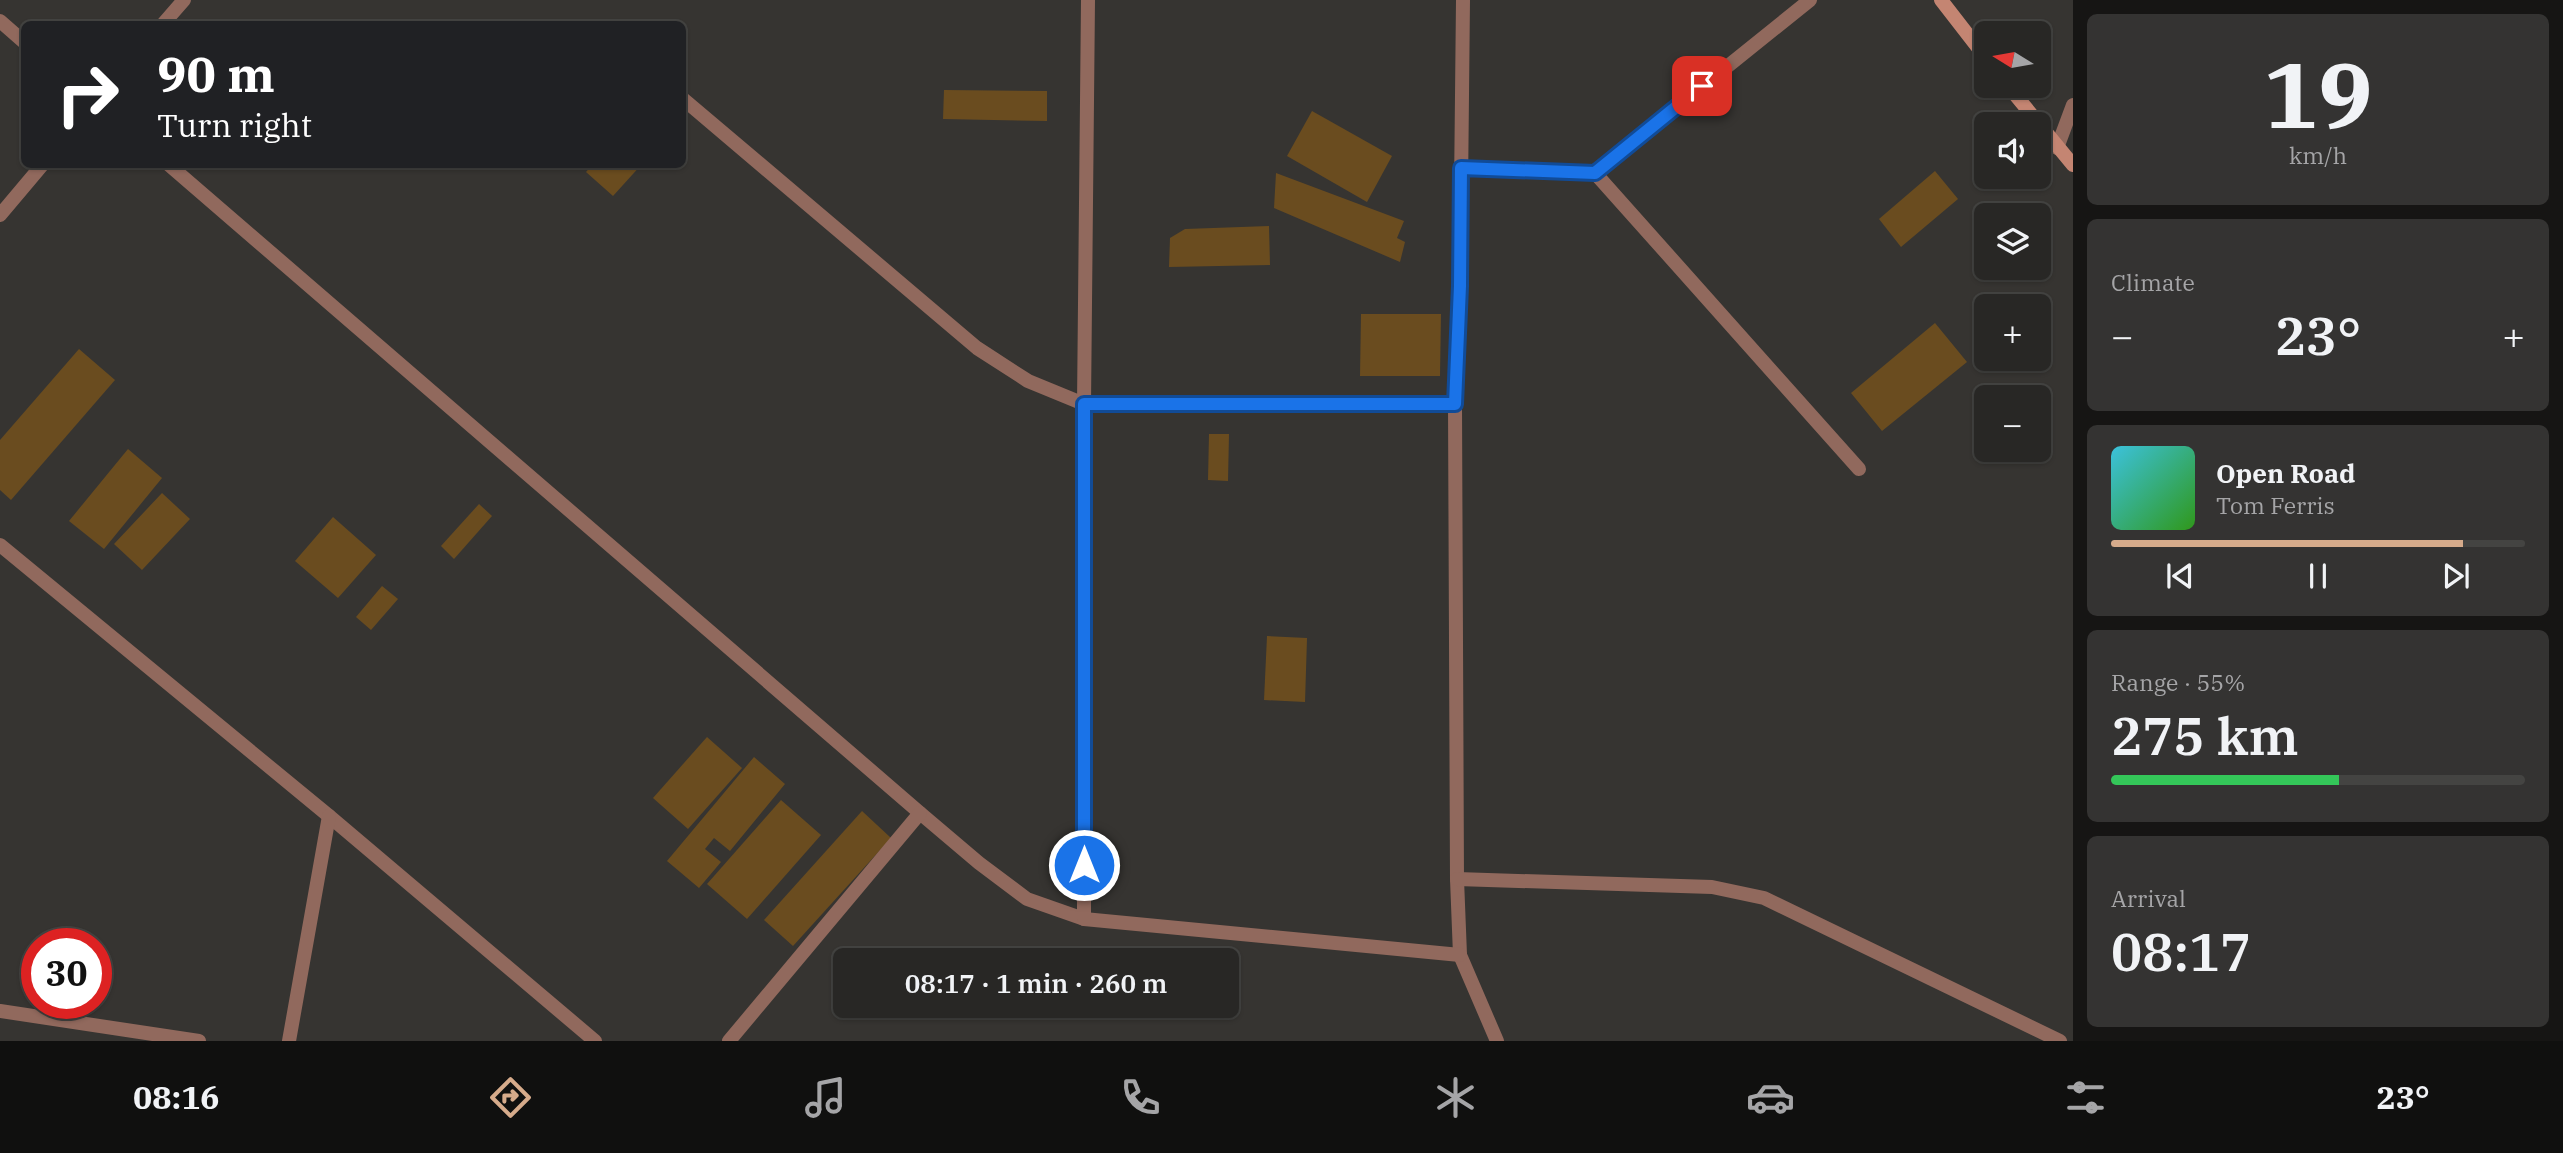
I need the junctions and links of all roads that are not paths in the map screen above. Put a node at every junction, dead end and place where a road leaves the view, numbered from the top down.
1 (184, 0) edge
2 (1088, 0) edge
3 (1463, 0) edge
4 (1810, 0) edge
5 (1941, 0) edge
6 (0, 21) edge
7 (166, 21) edge
8 (21, 39) edge
9 (1974, 43) edge
10 (2017, 98) edge
11 (686, 101) edge
12 (2073, 106) edge
13 (2057, 148) junction
14 (2073, 166) edge
15 (40, 168) edge
16 (173, 168) edge
17 (1461, 168) junction
18 (1595, 173) junction
19 (0, 215) edge
20 (1084, 404) junction
21 (1455, 404) junction
22 (1859, 469) dead end
23 (0, 545) edge
24 (920, 813) junction
25 (329, 816) junction
26 (1457, 878) junction
27 (1084, 919) junction
28 (1460, 955) junction
29 (0, 1011) edge
30 (199, 1041) edge
31 (289, 1041) edge
32 (595, 1041) edge
33 (729, 1041) edge
34 (1497, 1041) edge
35 (2060, 1041) edge

1 - 7 street
2 - 20 street
3 - 17 street
4 - 18 street
5 - 9 street
6 - 8 street
10 - 13 street
11 - 20 street
12 - 13 street
13 - 14 street
15 - 19 street
16 - 24 street
17 - 18 street
17 - 21 street
18 - 22 street
20 - 21 street
20 - 27 street
21 - 26 street
23 - 25 street
24 - 27 street
24 - 33 street
25 - 31 street
25 - 32 street
26 - 28 street
26 - 35 street
27 - 28 street
28 - 34 street
29 - 30 street

